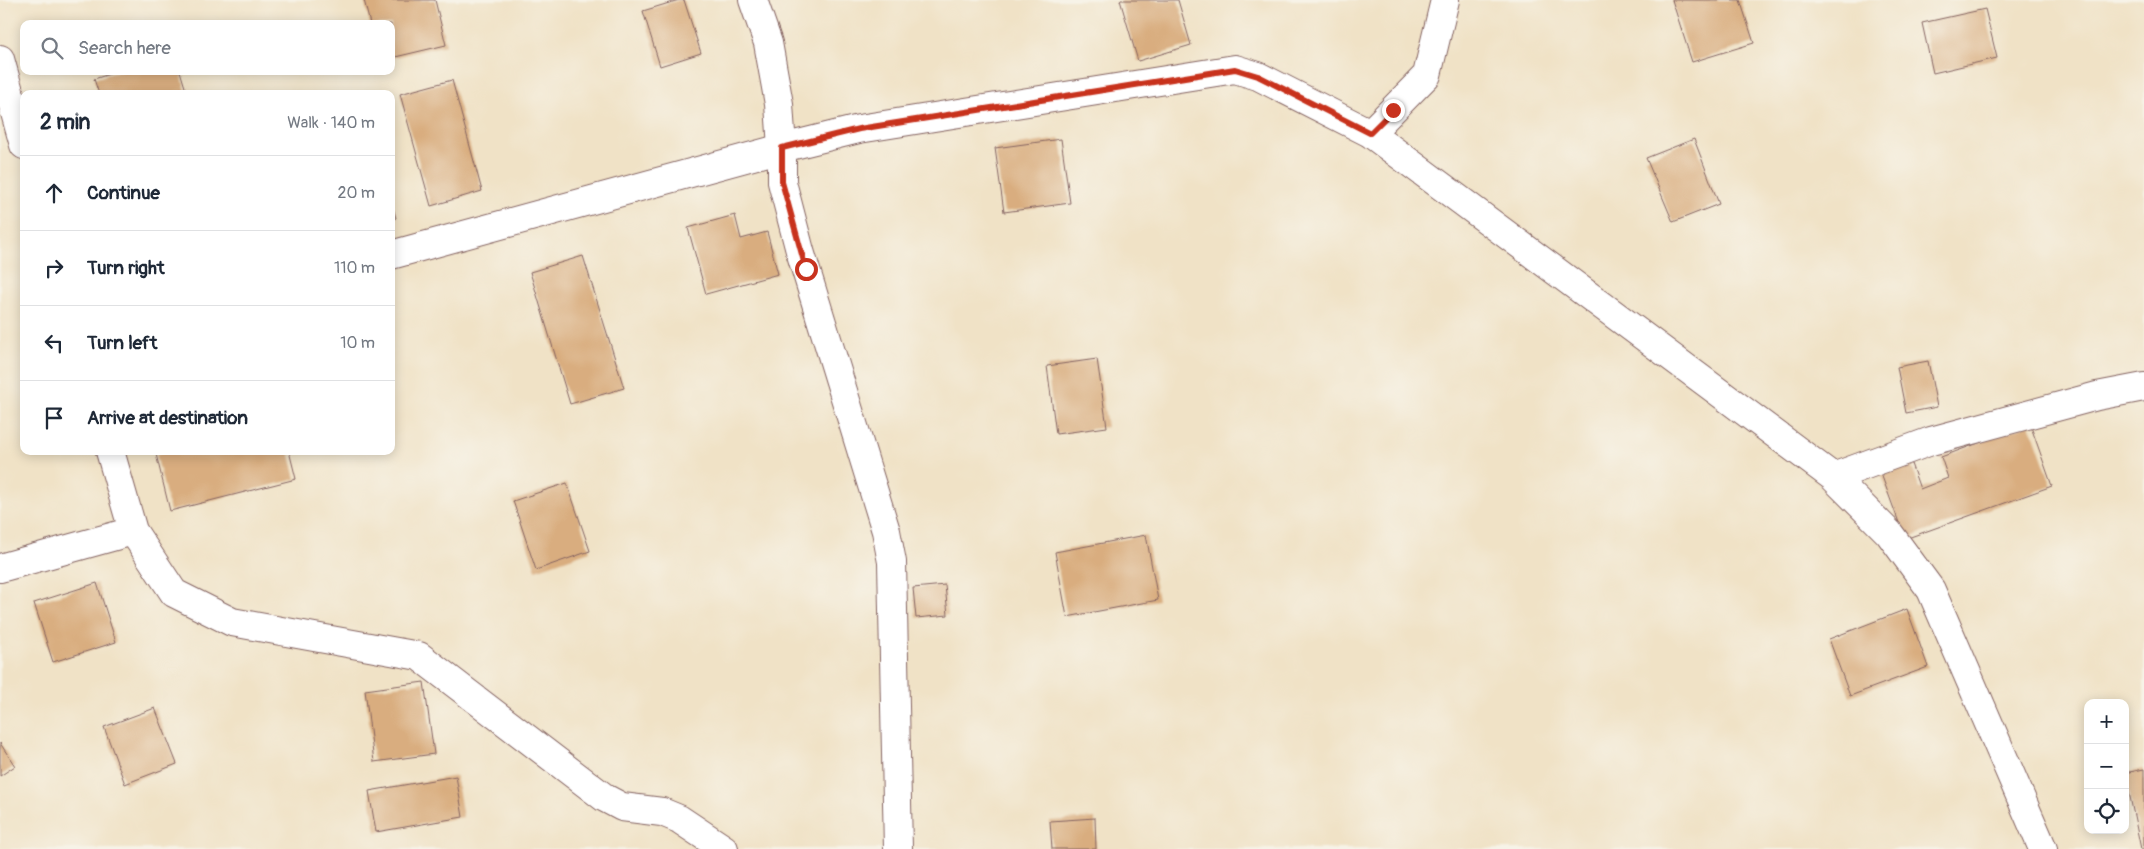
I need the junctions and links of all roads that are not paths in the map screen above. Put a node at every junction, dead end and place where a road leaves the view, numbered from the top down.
1 (753, 0) edge
2 (1446, 0) edge
3 (0, 59) edge
4 (20, 131) edge
5 (1370, 133) junction
6 (782, 148) junction
7 (395, 254) edge
8 (2144, 387) edge
9 (111, 455) edge
10 (1833, 477) junction
11 (133, 531) junction
12 (0, 568) edge
13 (724, 849) edge
14 (898, 849) edge
15 (2043, 849) edge

1 - 6 street
2 - 5 street
3 - 4 street
5 - 6 street
5 - 10 street
6 - 7 street
6 - 14 street
8 - 10 street
9 - 11 street
10 - 15 street
11 - 12 street
11 - 13 street

